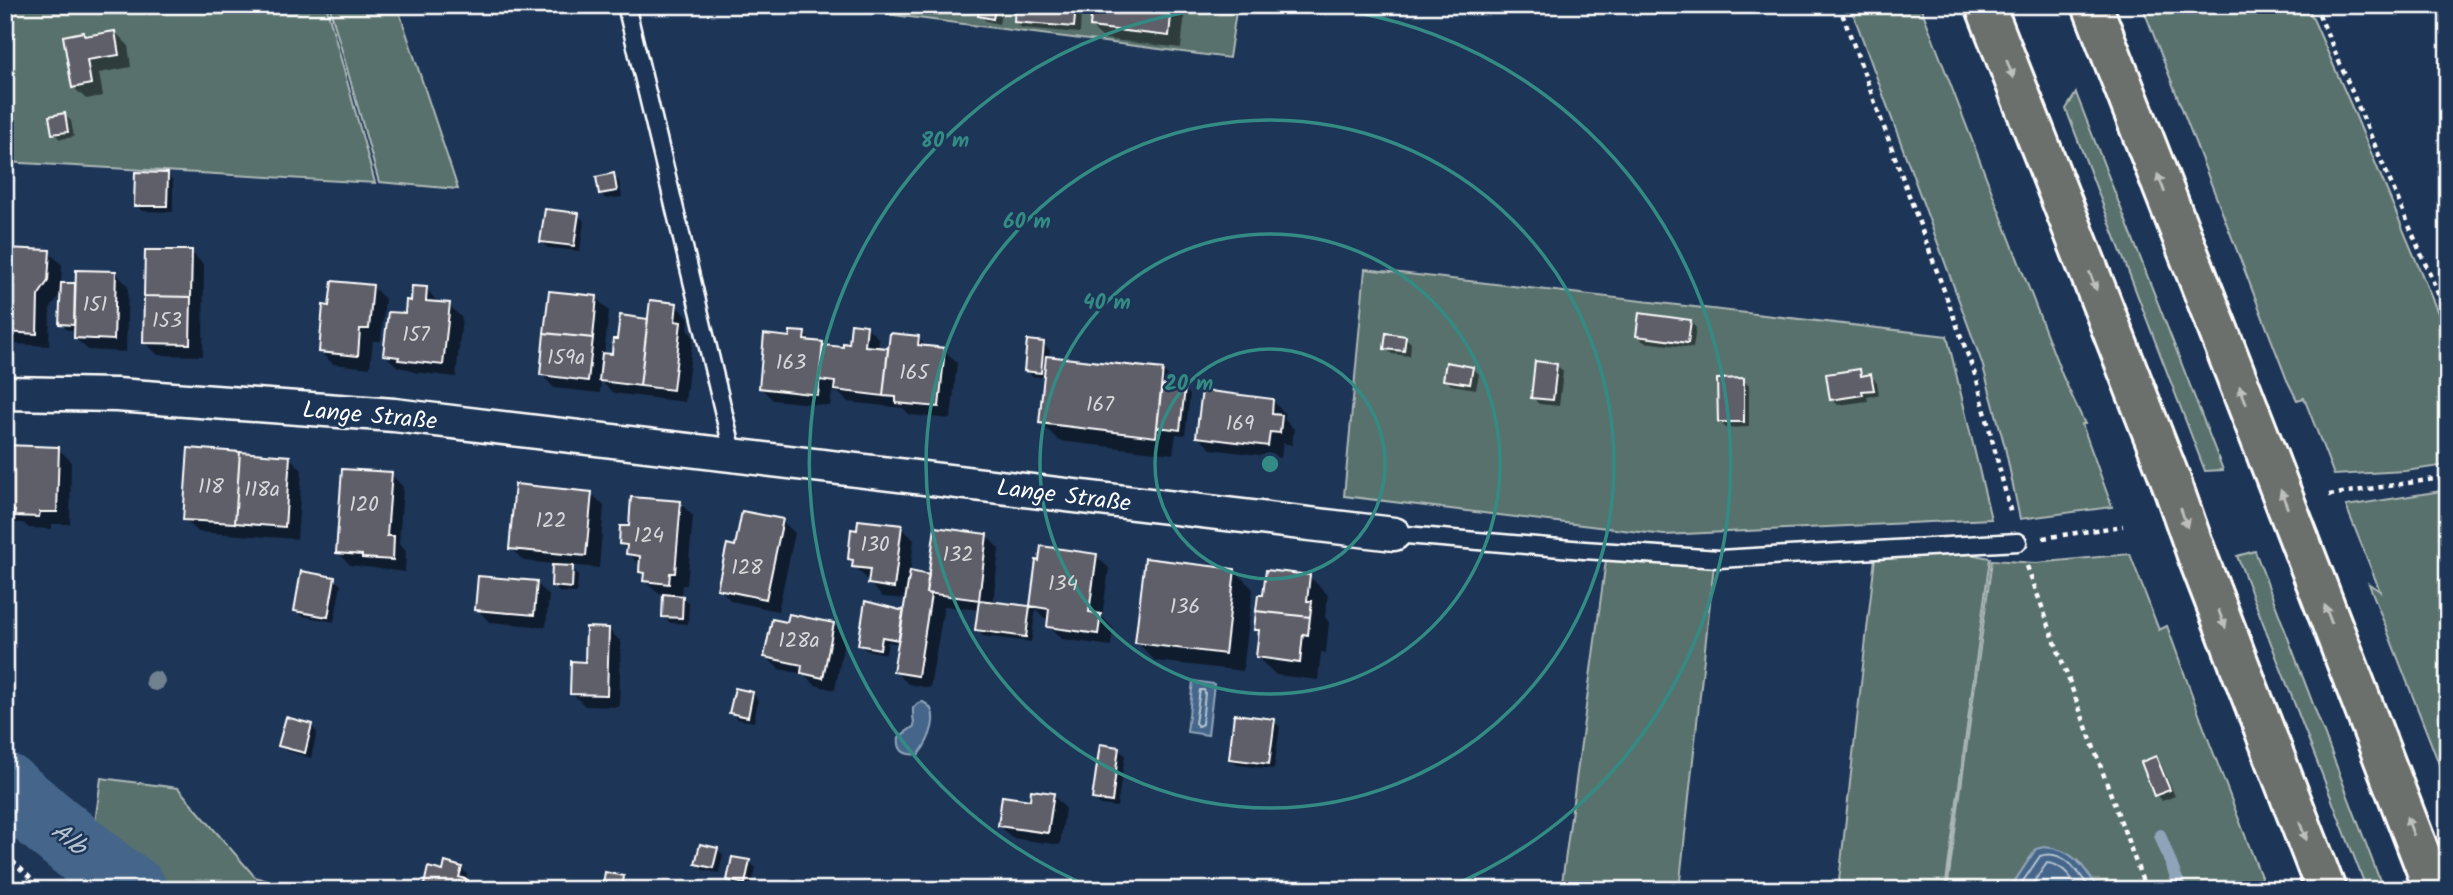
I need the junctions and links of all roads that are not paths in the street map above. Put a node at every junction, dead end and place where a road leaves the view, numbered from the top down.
1 (626, 5) edge
2 (1985, 5) edge
3 (2092, 5) edge
4 (5, 393) edge
5 (734, 456) junction
6 (1394, 534) joint
7 (2018, 542) road end
8 (2326, 890) edge
9 (2434, 890) edge

1 - 5 lane
2 -> 8 highway, bridge
9 -> 3 highway, bridge
4 - 5 street, Lange Straße
5 - 6 street, Lange Straße
6 - 7 lane

